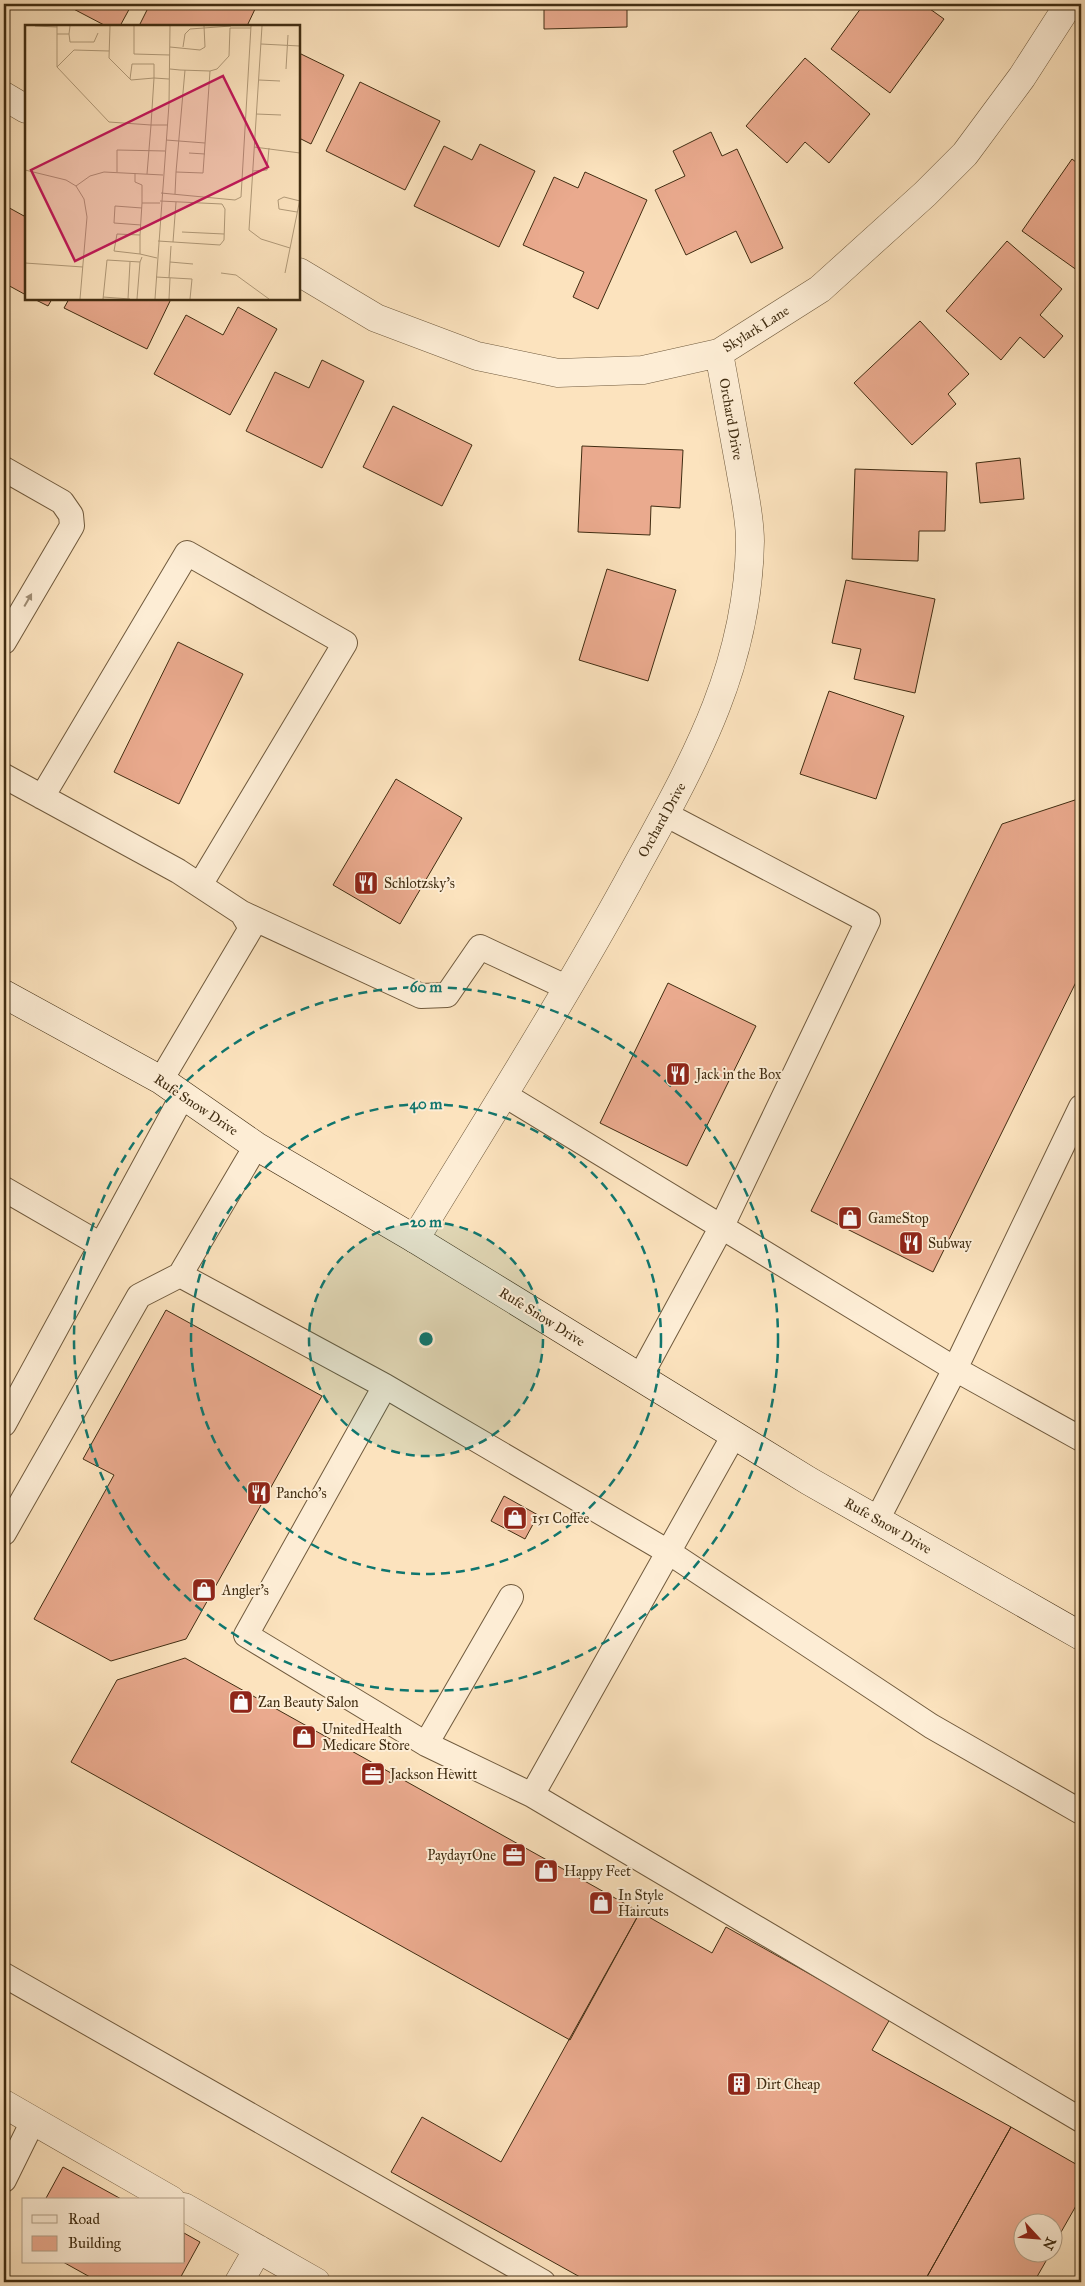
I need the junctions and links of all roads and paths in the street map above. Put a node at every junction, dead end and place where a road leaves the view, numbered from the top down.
1 (1069, 4) edge
2 (4, 96) edge
3 (25, 108) edge
4 (300, 273) edge
5 (719, 353) junction
6 (4, 469) edge
7 (4, 642) edge
8 (4, 776) edge
9 (42, 797) junction
10 (665, 814) junction
11 (200, 885) junction
12 (242, 913) junction
13 (568, 988) junction
14 (4, 994) edge
15 (161, 1080) junction
16 (503, 1094) junction
17 (183, 1095) junction
18 (1081, 1107) edge
19 (256, 1146) junction
20 (4, 1189) edge
21 (721, 1228) junction
22 (415, 1239) junction
23 (101, 1246) junction
24 (180, 1275) junction
25 (955, 1369) junction
26 (640, 1377) junction
27 (385, 1386) junction
28 (4, 1424) edge
29 (734, 1434) junction
30 (1081, 1439) edge
31 (877, 1520) junction
32 (4, 1533) edge
33 (670, 1553) junction
34 (511, 1597) dead end
35 (1081, 1636) edge
36 (426, 1744) junction
37 (532, 1795) junction
38 (1081, 1812) edge
39 (4, 1975) edge
40 (4, 2104) edge
41 (1081, 2120) edge
42 (33, 2121) junction
43 (4, 2180) edge
44 (168, 2198) edge
45 (185, 2208) edge
46 (258, 2249) junction
47 (239, 2282) edge
48 (316, 2282) edge
49 (543, 2282) edge

1 - 5 street, Skylark Lane
2 - 3 street
4 - 5 street, Skylark Lane
5 - 10 street, Orchard Drive
7 -> 6 lane
8 - 9 lane
9 - 11 lane
9 - 11 lane
10 - 13 street, Orchard Drive
10 - 21 lane
11 - 12 lane
12 - 13 lane
12 - 15 lane
13 - 16 street, Orchard Drive
14 - 15 street, Rufe Snow Drive
15 - 17 street, Rufe Snow Drive
16 - 21 lane
16 - 22 street, Orchard Drive
17 - 19 street, Rufe Snow Drive
17 - 23 lane
18 - 25 lane
19 - 22 street, Rufe Snow Drive
19 - 24 lane
20 - 23 lane
21 - 25 lane
21 - 26 lane
22 - 26 street, Rufe Snow Drive
23 - 28 lane
24 - 27 lane
24 - 32 lane
25 - 30 lane
25 - 31 lane
26 - 29 street, Rufe Snow Drive
27 - 33 lane
27 - 36 lane
29 - 31 street, Rufe Snow Drive
29 - 33 lane
31 - 35 street, Rufe Snow Drive
33 - 37 lane
33 - 38 lane
34 - 36 lane
36 - 37 lane
37 - 41 lane
39 - 49 lane
40 - 42 street
42 - 43 lane
42 - 44 street
45 - 46 street
46 - 47 street
46 - 48 street

